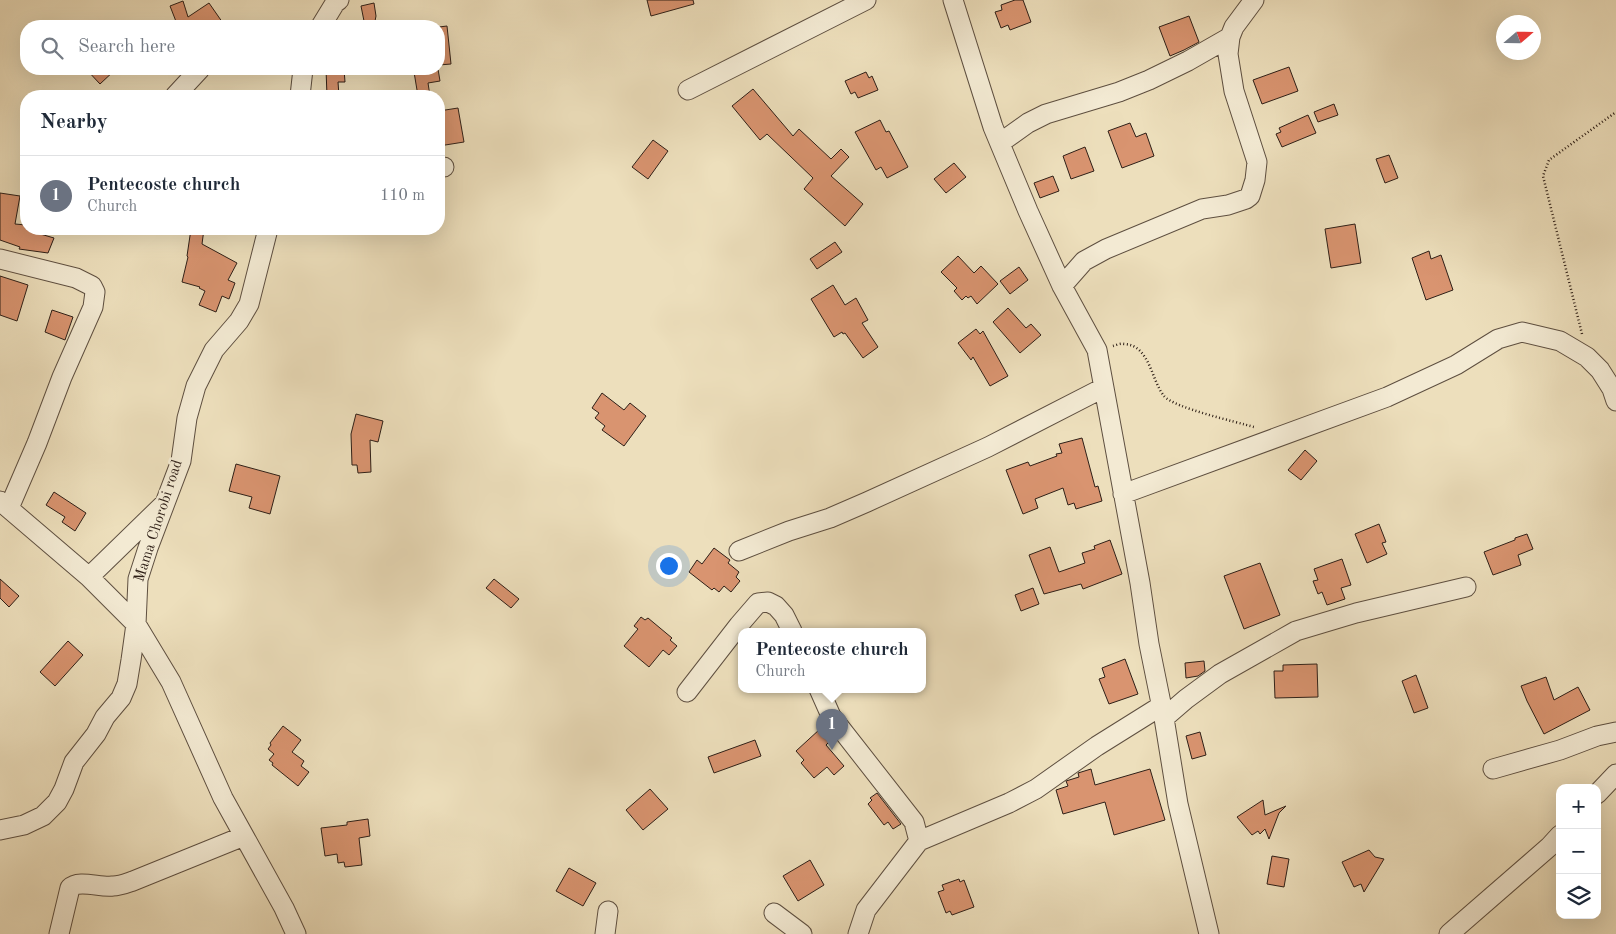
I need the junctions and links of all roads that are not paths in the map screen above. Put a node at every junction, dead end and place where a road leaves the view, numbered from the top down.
1 (339, 0) edge
2 (866, 0) edge
3 (953, 0) edge
4 (1254, 0) edge
5 (325, 20) edge
6 (1230, 37) junction
7 (194, 75) edge
8 (302, 75) edge
9 (181, 90) edge
10 (301, 90) edge
11 (688, 90) dead end
12 (1000, 143) junction
13 (266, 235) edge
14 (0, 259) edge
15 (1062, 286) junction
16 (1103, 388) junction
17 (1616, 400) edge
18 (1123, 494) junction
19 (166, 502) junction
20 (5, 505) edge
21 (739, 551) dead end
22 (89, 577) junction
23 (1466, 587) dead end
24 (136, 624) junction
25 (790, 628) edge
26 (687, 692) dead end
27 (821, 693) edge
28 (1163, 712) junction
29 (1616, 732) edge
30 (1493, 769) dead end
31 (1616, 774) edge
32 (1601, 790) edge
33 (0, 830) edge
34 (244, 836) junction
35 (1556, 839) edge
36 (919, 840) junction
37 (608, 911) dead end
38 (774, 913) dead end
39 (59, 934) edge
40 (296, 934) edge
41 (604, 934) edge
42 (802, 934) edge
43 (858, 934) edge
44 (1209, 934) edge
45 (1449, 934) edge

1 - 5 street
2 - 11 street
3 - 12 street
4 - 6 street
6 - 12 street
6 - 15 street
7 - 9 street
8 - 10 street
12 - 15 street
13 - 19 street, Mama Chorobi road
14 - 20 street
15 - 16 street
16 - 18 street
16 - 21 street
17 - 18 street
18 - 28 street
19 - 22 street
19 - 24 street, Mama Chorobi road
20 - 22 street
22 - 24 street
23 - 28 street
24 - 33 street, Mama Chorobi road
24 - 34 street
25 - 26 street
27 - 36 street
28 - 36 street
28 - 44 street
29 - 30 street
31 - 32 street
34 - 39 street
34 - 40 street
35 - 45 street
36 - 43 street
37 - 41 street
38 - 42 street

